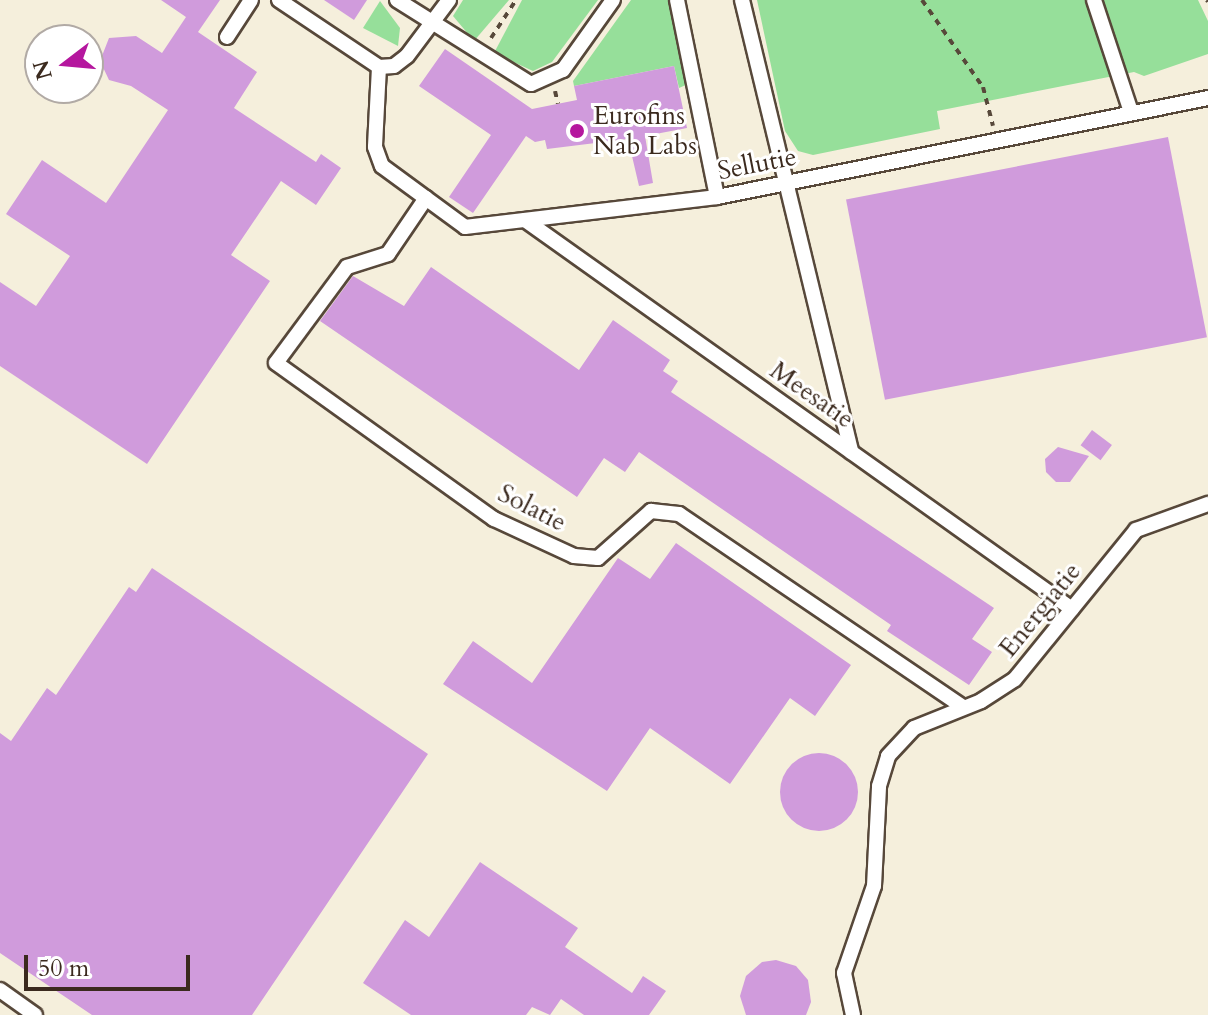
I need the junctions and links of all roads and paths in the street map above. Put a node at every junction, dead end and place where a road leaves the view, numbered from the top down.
1 (251, 0) edge
2 (279, 0) edge
3 (397, 0) edge
4 (449, 0) edge
5 (516, 0) edge
6 (613, 0) edge
7 (677, 0) edge
8 (742, 0) edge
9 (922, 0) edge
10 (1094, 0) edge
11 (433, 24) junction
12 (227, 37) dead end
13 (479, 55) junction
14 (379, 67) junction
15 (1208, 98) edge
16 (1131, 112) junction
17 (996, 140) junction
18 (784, 184) junction
19 (717, 197) junction
20 (426, 198) junction
21 (525, 220) junction
22 (851, 452) junction
23 (1208, 504) edge
24 (1072, 609) junction
25 (963, 707) junction
26 (0, 990) edge
27 (35, 1015) edge
28 (853, 1015) edge

1 - 12 lane
2 - 14 lane
3 - 11 lane
4 - 11 lane
5 - 13 path
6 - 13 lane
7 - 19 lane
8 - 18 lane
9 - 17 path
10 - 16 lane
11 - 13 lane
11 - 14 lane
14 - 20 lane, Sellutie
15 - 16 lane, Sellutie
16 - 17 lane, Sellutie
17 - 18 lane, Sellutie
18 - 19 lane, Sellutie
18 - 22 lane
19 - 21 lane, Sellutie
20 - 21 lane, Sellutie
20 - 25 lane, Solatie
21 - 22 lane, Meesatie
22 - 24 lane, Meesatie
23 - 24 lane, Energiatie
24 - 25 lane, Energiatie
25 - 28 lane, Energiatie
26 - 27 lane

